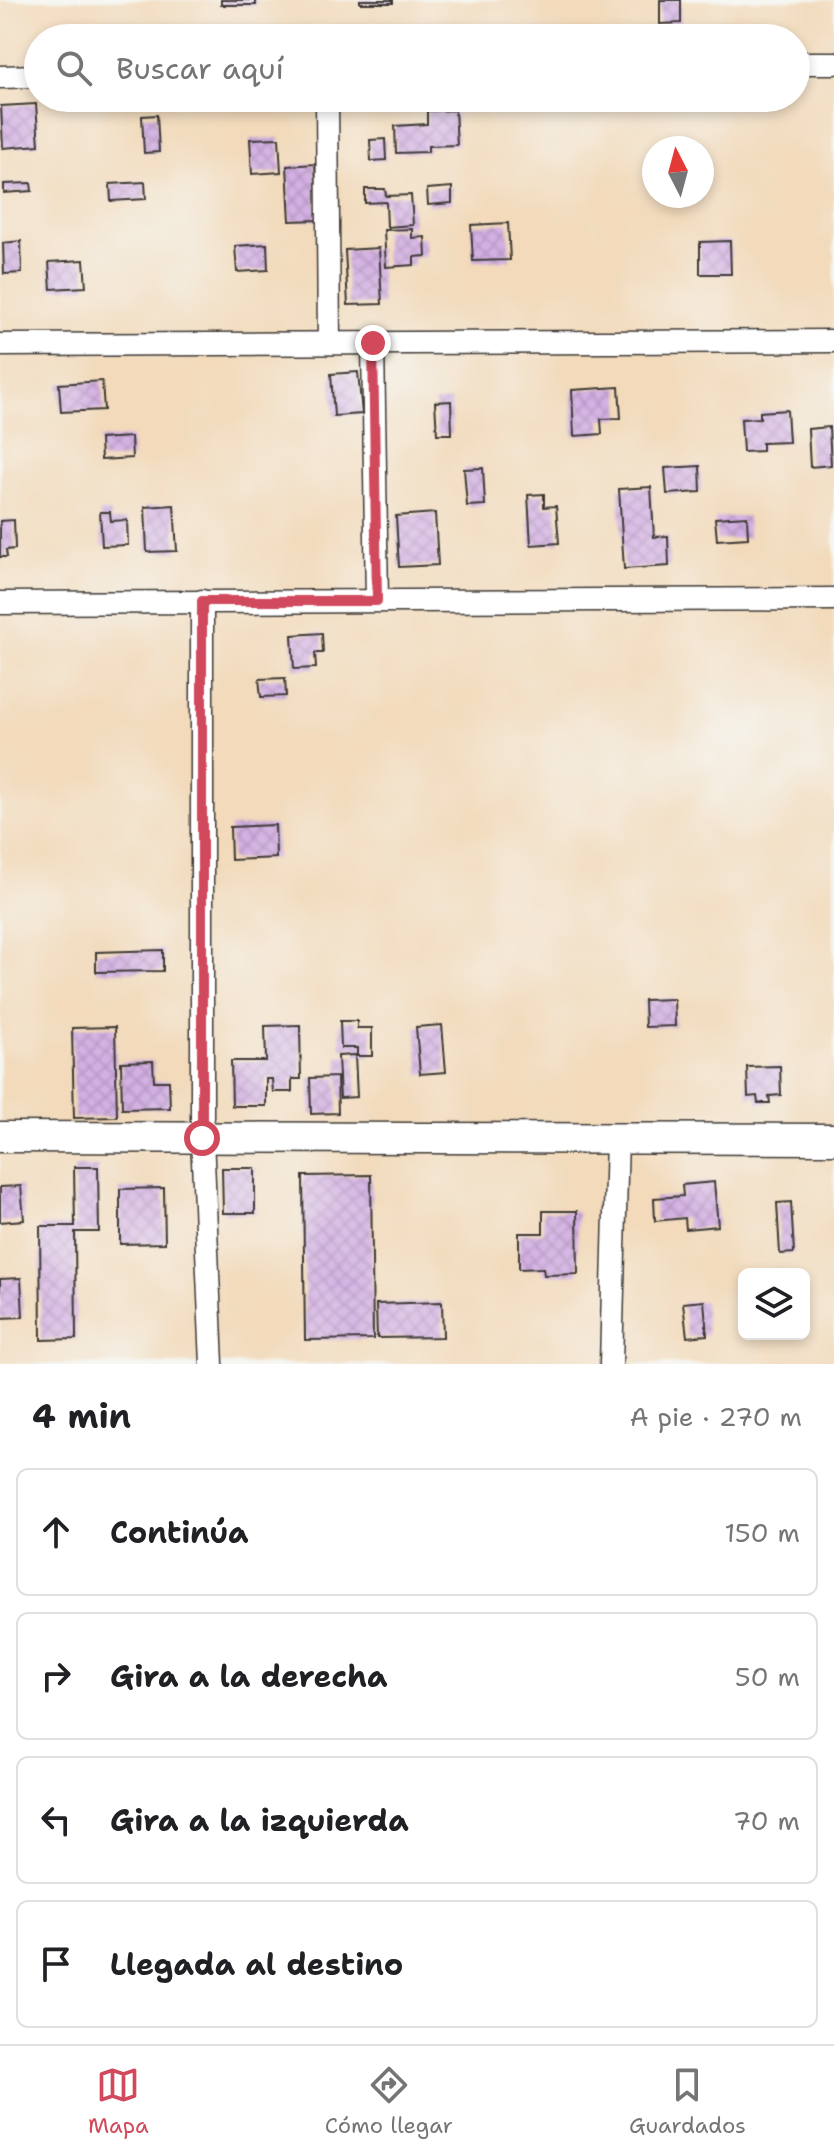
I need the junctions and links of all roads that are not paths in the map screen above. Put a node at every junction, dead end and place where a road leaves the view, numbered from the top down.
1 (810, 63) edge
2 (834, 63) edge
3 (24, 76) edge
4 (0, 77) edge
5 (327, 112) edge
6 (834, 341) edge
7 (329, 343) junction
8 (373, 343) junction
9 (0, 345) edge
10 (834, 599) edge
11 (202, 601) junction
12 (377, 601) junction
13 (0, 603) edge
14 (0, 1137) edge
15 (202, 1138) junction
16 (617, 1138) junction
17 (834, 1139) edge
18 (212, 1364) edge
19 (611, 1364) edge

1 - 2 street
3 - 4 street
5 - 7 street
6 - 8 street
7 - 8 street
7 - 9 street
8 - 12 street
10 - 12 street
11 - 12 street
11 - 13 street
11 - 15 street
14 - 15 street
15 - 16 street
15 - 18 street
16 - 17 street
16 - 19 street

